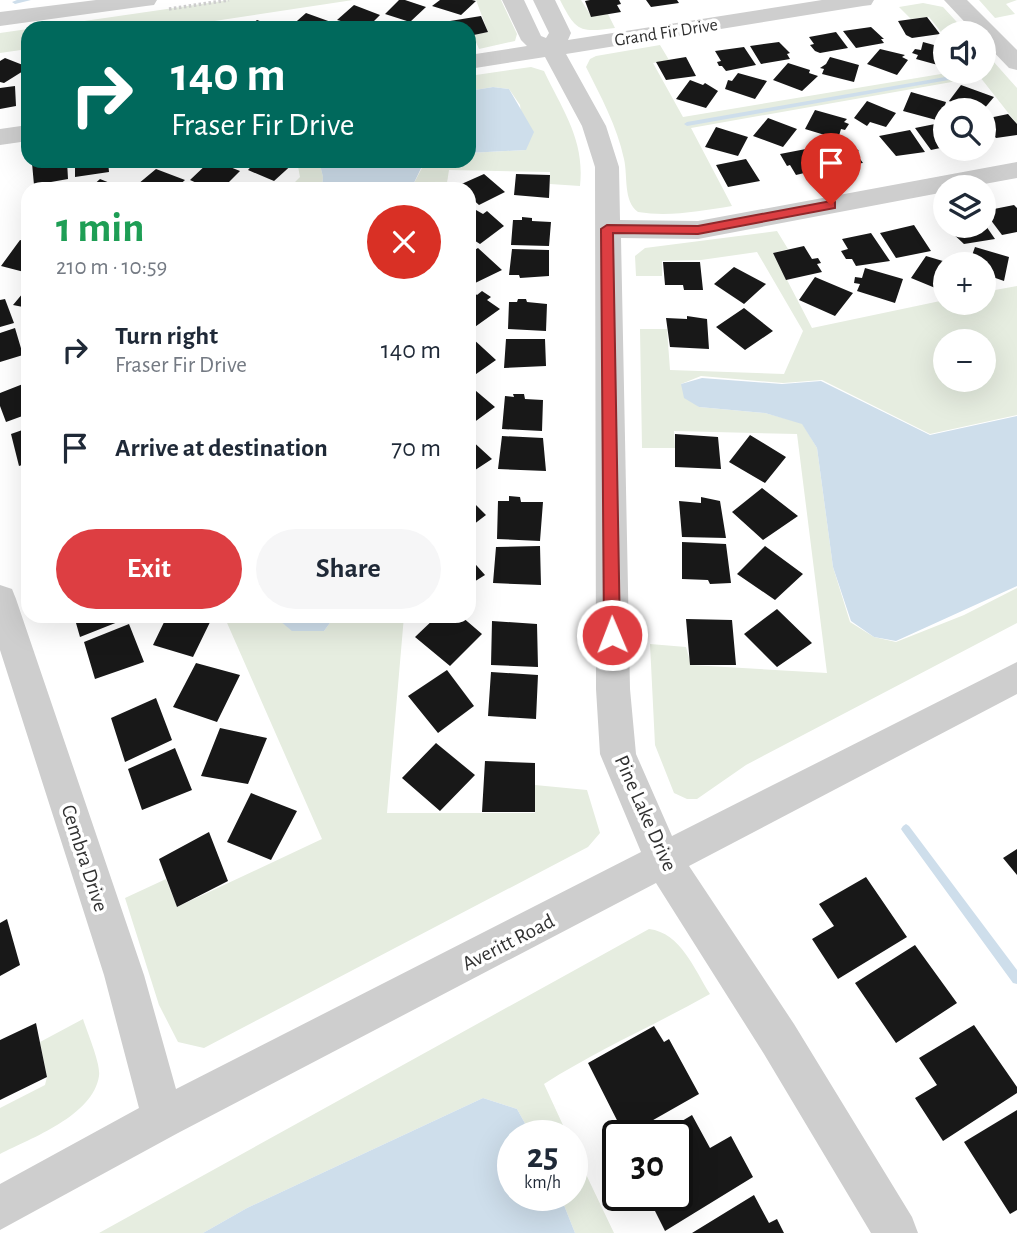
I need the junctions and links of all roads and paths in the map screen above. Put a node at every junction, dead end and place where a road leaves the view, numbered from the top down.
1 (146, 0) edge
2 (513, 0) edge
3 (544, 0) edge
4 (863, 0) edge
5 (956, 0) edge
6 (0, 19) edge
7 (552, 49) junction
8 (476, 61) edge
9 (1017, 63) edge
10 (21, 134) edge
11 (0, 137) edge
12 (1017, 170) edge
13 (607, 229) junction
14 (0, 599) edge
15 (1017, 678) edge
16 (664, 862) junction
17 (163, 1118) junction
18 (0, 1208) edge
19 (896, 1233) edge

1 - 6 street
2 - 7 street, Pine Lake Drive
3 - 7 street, Pine Lake Drive
4 - 7 street, Grand Fir Drive
5 - 9 street
7 - 8 street, Grand Fir Drive
7 - 13 street, Pine Lake Drive
10 - 11 street
12 - 13 street
13 - 16 street, Pine Lake Drive
14 - 17 street, Cembra Drive
15 - 16 street, Averitt Road
16 - 17 street, Averitt Road
16 - 19 street, Pine Lake Drive
17 - 18 street, Averitt Road

